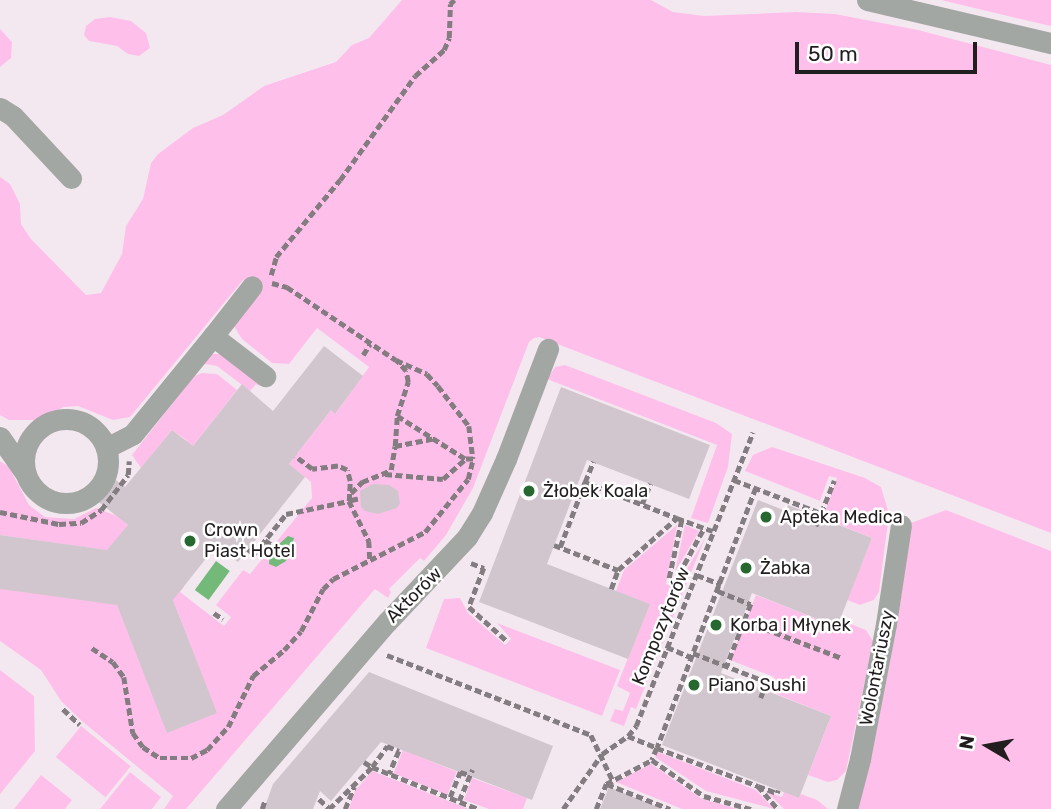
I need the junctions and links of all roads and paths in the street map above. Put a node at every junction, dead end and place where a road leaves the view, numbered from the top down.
1 (454, 0) edge
2 (867, 0) edge
3 (1051, 43) edge
4 (0, 108) edge
5 (71, 178) dead end
6 (261, 284) junction
7 (213, 336) junction
8 (370, 344) junction
9 (548, 349) dead end
10 (363, 355) dead end
11 (396, 360) junction
12 (265, 376) dead end
13 (397, 416) junction
14 (36, 431) junction
15 (0, 432) edge
16 (754, 432) dead end
17 (0, 437) edge
18 (433, 439) junction
19 (395, 446) junction
20 (106, 449) junction
21 (295, 456) dead end
22 (465, 459) junction
23 (473, 459) junction
24 (593, 462) dead end
25 (25, 473) junction
26 (385, 474) junction
27 (734, 480) junction
28 (834, 480) dead end
29 (585, 482) junction
30 (650, 484) dead end
31 (756, 488) junction
32 (351, 493) junction
33 (358, 499) dead end
34 (349, 501) junction
35 (642, 504) junction
36 (821, 513) junction
37 (680, 519) junction
38 (901, 525) dead end
39 (816, 526) dead end
40 (704, 528) junction
41 (713, 531) junction
42 (265, 540) junction
43 (276, 548) dead end
44 (248, 549) dead end
45 (370, 560) junction
46 (618, 570) junction
47 (697, 575) junction
48 (721, 584) junction
49 (611, 589) dead end
50 (718, 591) junction
51 (469, 607) dead end
52 (214, 612) dead end
53 (223, 619) dead end
54 (745, 621) junction
55 (508, 642) dead end
56 (366, 646) junction
57 (667, 647) junction
58 (92, 648) dead end
59 (692, 655) junction
60 (842, 658) dead end
61 (727, 666) junction
62 (761, 698) dead end
63 (63, 709) dead end
64 (80, 725) dead end
65 (628, 736) junction
66 (402, 743) dead end
67 (657, 748) junction
68 (400, 751) junction
69 (603, 754) junction
70 (652, 760) junction
71 (364, 762) dead end
72 (372, 767) junction
73 (389, 774) junction
74 (613, 781) junction
75 (606, 784) junction
76 (355, 785) junction
77 (758, 786) junction
78 (778, 790) dead end
79 (450, 797) junction
80 (319, 799) dead end
81 (459, 802) junction
82 (226, 809) edge
83 (329, 809) edge
84 (345, 809) edge
85 (478, 809) edge
86 (563, 809) edge
87 (596, 809) edge
88 (670, 809) edge
89 (751, 809) edge
90 (778, 809) edge
91 (847, 809) edge

1 - 6 path
2 - 3 street
4 - 5 street
6 - 7 street
6 - 8 path
7 - 12 street
7 - 20 street
8 - 10 path
8 - 11 path
9 - 56 street, Aktorów
11 - 13 path
11 - 23 path
13 - 18 path
13 - 19 path
14 - 15 street
14 - 20 street
14 - 25 street
16 - 27 path, Kompozytorów
17 - 25 street
18 - 19 path
18 - 22 path
19 - 26 path
20 - 25 street
21 - 32 path
22 - 23 path
22 - 26 path
23 - 45 path
24 - 29 path
26 - 32 path
27 - 31 path
27 - 41 path, Kompozytorów
28 - 36 path
29 - 35 path
29 - 46 path
30 - 35 path
31 - 36 path
31 - 48 path
32 - 34 path
33 - 34 path
34 - 42 path
34 - 45 path
35 - 37 path
36 - 39 path
37 - 40 path
37 - 40 path
37 - 46 path
38 - 91 street, Wolontariuszy
40 - 41 path
41 - 47 path, Kompozytorów
42 - 43 path
42 - 44 path
45 - 58 path
46 - 49 path
47 - 48 path
47 - 57 path, Kompozytorów
48 - 50 path
50 - 54 path
50 - 59 path
51 - 55 path
52 - 53 path
54 - 60 path
54 - 61 path
56 - 69 path
56 - 82 street, Aktorów
57 - 59 path
57 - 65 path, Kompozytorów
59 - 61 path
59 - 67 path
61 - 62 path
63 - 64 path
65 - 67 path
65 - 69 path, Kompozytorów
66 - 68 path
67 - 70 path
67 - 77 path
68 - 72 path
68 - 73 path
69 - 74 path
69 - 86 path, Kompozytorów
70 - 74 path
70 - 89 path
71 - 72 path
72 - 73 path
72 - 76 path
73 - 79 path
74 - 75 path
75 - 87 path
75 - 88 path
76 - 83 path
76 - 84 path
77 - 78 path
77 - 90 path
79 - 81 path
79 - 81 path
80 - 83 path
81 - 85 path

